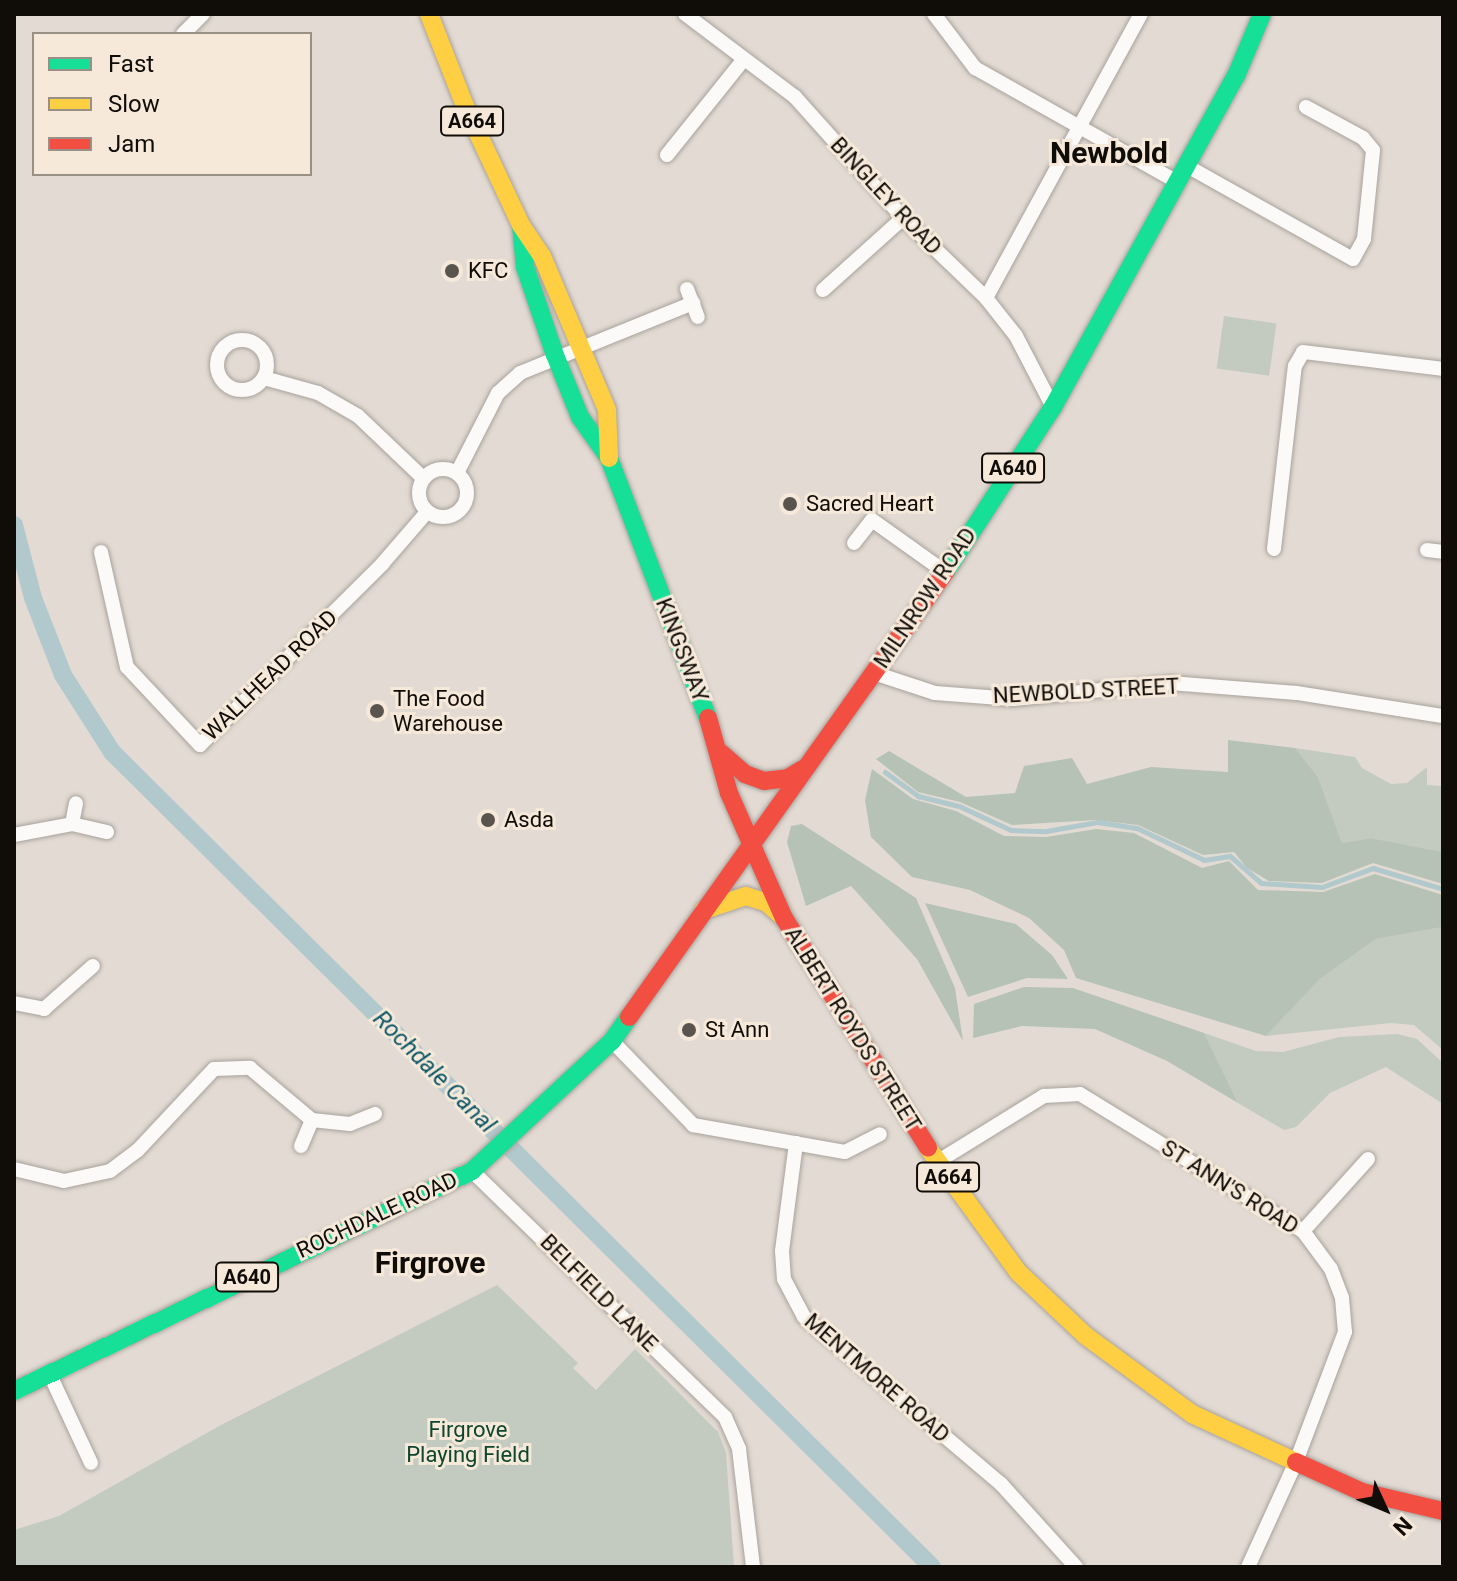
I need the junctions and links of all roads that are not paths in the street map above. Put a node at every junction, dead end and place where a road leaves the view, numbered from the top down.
1 (203, 14) edge
2 (429, 14) edge
3 (685, 14) edge
4 (934, 14) edge
5 (1141, 14) edge
6 (1262, 14) edge
7 (185, 32) edge
8 (744, 59) junction
9 (1306, 107) dead end
10 (1081, 127) junction
11 (667, 155) dead end
12 (1183, 174) junction
13 (903, 218) junction
14 (521, 225) junction
15 (823, 290) dead end
16 (986, 298) junction
17 (693, 303) dead end
18 (580, 345) junction
19 (555, 355) junction
20 (1443, 369) edge
21 (264, 378) dead end
22 (1053, 407) junction
23 (609, 458) junction
24 (457, 473) junction
25 (423, 478) junction
26 (427, 512) junction
27 (854, 543) dead end
28 (1274, 549) dead end
29 (1427, 550) dead end
30 (101, 552) dead end
31 (1443, 552) edge
32 (945, 572) junction
33 (874, 673) junction
34 (1443, 716) edge
35 (721, 753) junction
36 (807, 765) junction
37 (76, 803) dead end
38 (72, 824) junction
39 (107, 832) dead end
40 (14, 835) edge
41 (752, 842) junction
42 (697, 914) junction
43 (784, 918) junction
44 (93, 966) dead end
45 (14, 1003) edge
46 (612, 1041) junction
47 (375, 1114) dead end
48 (312, 1120) junction
49 (516, 1133) joint
50 (880, 1134) dead end
51 (796, 1143) junction
52 (301, 1146) dead end
53 (1368, 1159) dead end
54 (937, 1162) junction
55 (477, 1167) junction
56 (14, 1171) edge
57 (1303, 1231) junction
58 (50, 1375) junction
59 (14, 1391) edge
60 (91, 1463) dead end
61 (1295, 1464) junction
62 (1443, 1511) edge
63 (753, 1567) edge
64 (1076, 1567) edge
65 (1248, 1567) edge

1 - 7 street
2 - 14 main road, KINGSWAY / A664
3 - 8 street, BINGLEY ROAD
4 - 10 street
5 - 10 street
6 - 12 main road, MILNROW ROAD / A640
8 - 11 street
8 - 13 street, BINGLEY ROAD
9 - 12 street
10 - 12 street
10 - 16 street
12 - 22 main road, MILNROW ROAD / A640
13 - 15 street
13 - 16 street, BINGLEY ROAD
14 - 18 main road, KINGSWAY / A664
14 - 19 main road, KINGSWAY / A664
16 - 22 street, BINGLEY ROAD
17 - 18 street
18 - 19 street
18 - 23 main road, KINGSWAY / A664
19 - 23 main road, KINGSWAY / A664
19 - 24 street
20 - 28 street
21 - 25 street
22 - 32 main road, MILNROW ROAD / A640
23 - 35 main road, KINGSWAY / A664
24 - 25 street
24 - 26 street
25 - 26 street
26 - 30 street, WALLHEAD ROAD
27 - 32 street
29 - 31 street
32 - 33 main road, MILNROW ROAD / A640
33 - 34 street, NEWBOLD STREET
33 - 36 main road, MILNROW ROAD / A640
35 - 36 main road
35 - 41 main road, KINGSWAY / A664
36 - 41 main road, MILNROW ROAD / A640
37 - 38 street
38 - 39 street
38 - 40 street
41 - 42 main road, MILNROW ROAD / A640
41 - 43 main road, ALBERT ROYDS STREET / A664
42 - 43 main road, A664
42 - 46 main road, MILNROW ROAD / A640
43 - 54 main road, ALBERT ROYDS STREET / A664
44 - 45 street
46 - 49 main road, MILNROW ROAD / A640
46 - 51 street
47 - 48 street
48 - 52 street
48 - 56 street
49 - 55 main road, ROCHDALE ROAD / A640
50 - 51 street
51 - 64 street, MENTMORE ROAD
53 - 57 street
54 - 57 street, ST ANN'S ROAD
54 - 61 main road, ALBERT ROYDS STREET / A664
55 - 58 main road, ROCHDALE ROAD / A640
55 - 63 street, BELFIELD LANE
57 - 61 street, ST ANN'S ROAD
58 - 59 main road, ROCHDALE ROAD / A640
58 - 60 street
61 - 62 main road, ALBERT ROYDS STREET / A664
61 - 65 street, ST ANN'S ROAD

